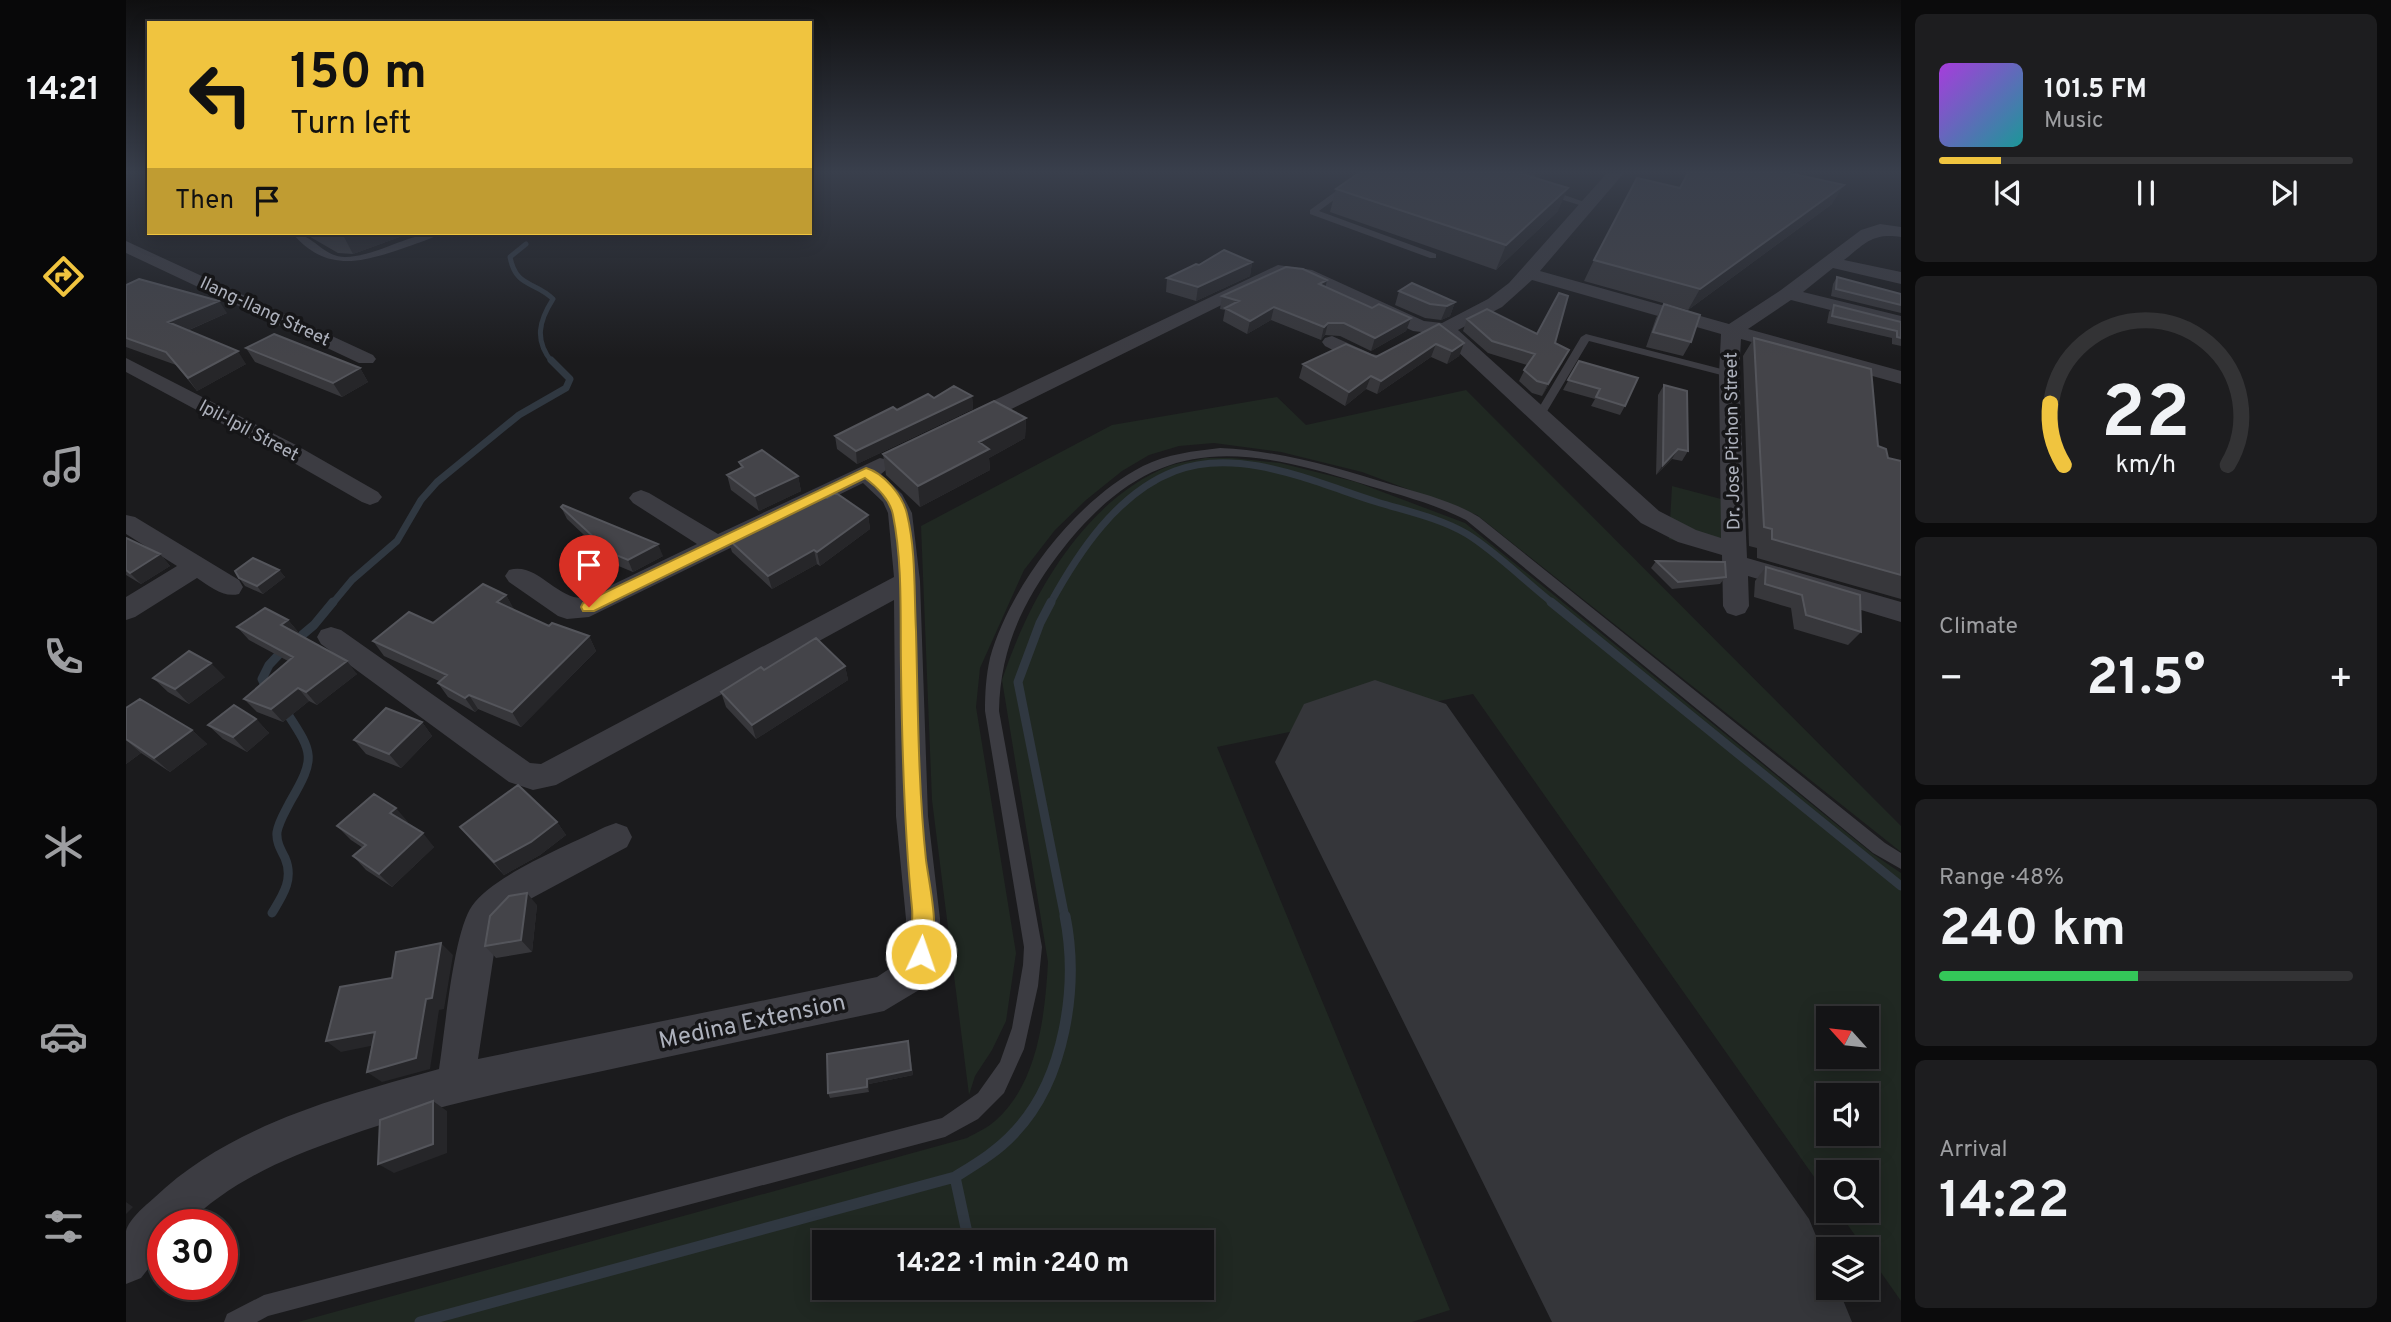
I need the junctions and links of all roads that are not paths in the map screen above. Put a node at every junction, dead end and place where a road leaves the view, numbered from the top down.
1 (299, 235) edge
2 (431, 235) edge
3 (1375, 235) edge
4 (1564, 235) edge
5 (1866, 235) edge
6 (126, 246) edge
7 (1433, 256) dead end
8 (1830, 262) junction
9 (1531, 274) junction
10 (1901, 278) edge
11 (1788, 294) junction
12 (1901, 322) edge
13 (1437, 329) junction
14 (1731, 331) junction
15 (1332, 342) dead end
16 (366, 359) dead end
17 (126, 364) edge
18 (1729, 374) junction
19 (1901, 378) edge
20 (1539, 416) junction
21 (950, 430) edge
22 (902, 454) edge
23 (866, 472) junction
24 (370, 497) dead end
25 (640, 498) dead end
26 (126, 523) edge
27 (717, 545) junction
28 (1734, 556) junction
29 (196, 567) junction
30 (519, 576) dead end
31 (907, 581) junction
32 (230, 587) dead end
33 (1736, 606) dead end
34 (126, 610) edge
35 (1901, 612) edge
36 (331, 637) dead end
37 (616, 837) dead end
38 (1901, 862) edge
39 (456, 1083) junction
40 (126, 1263) edge
41 (235, 1322) edge

1 - 2 lane
3 - 7 lane
4 - 9 street
5 - 8 street, Dr. Jose Pichon Street
6 - 16 street, Ilang-Ilang Street
8 - 10 street
8 - 11 street, Dr. Jose Pichon Street
9 - 13 street
9 - 14 street
11 - 12 street
11 - 14 street, Dr. Jose Pichon Street
13 - 15 street
13 - 20 street
13 - 21 street
14 - 18 street, Dr. Jose Pichon Street
14 - 19 street
17 - 24 street, Ipil-Ipil Street
18 - 20 lane
18 - 28 street, Dr. Jose Pichon Street
20 - 28 street
22 - 23 street
23 - 27 street
23 - 31 street, Medina Extension
25 - 27 street
26 - 29 street
27 - 30 street
28 - 33 street, Dr. Jose Pichon Street
28 - 35 street
29 - 32 street
29 - 34 street
31 - 36 street
31 - 39 street, Medina Extension
37 - 39 street
38 - 41 lane
39 - 40 street, Medina Extension

